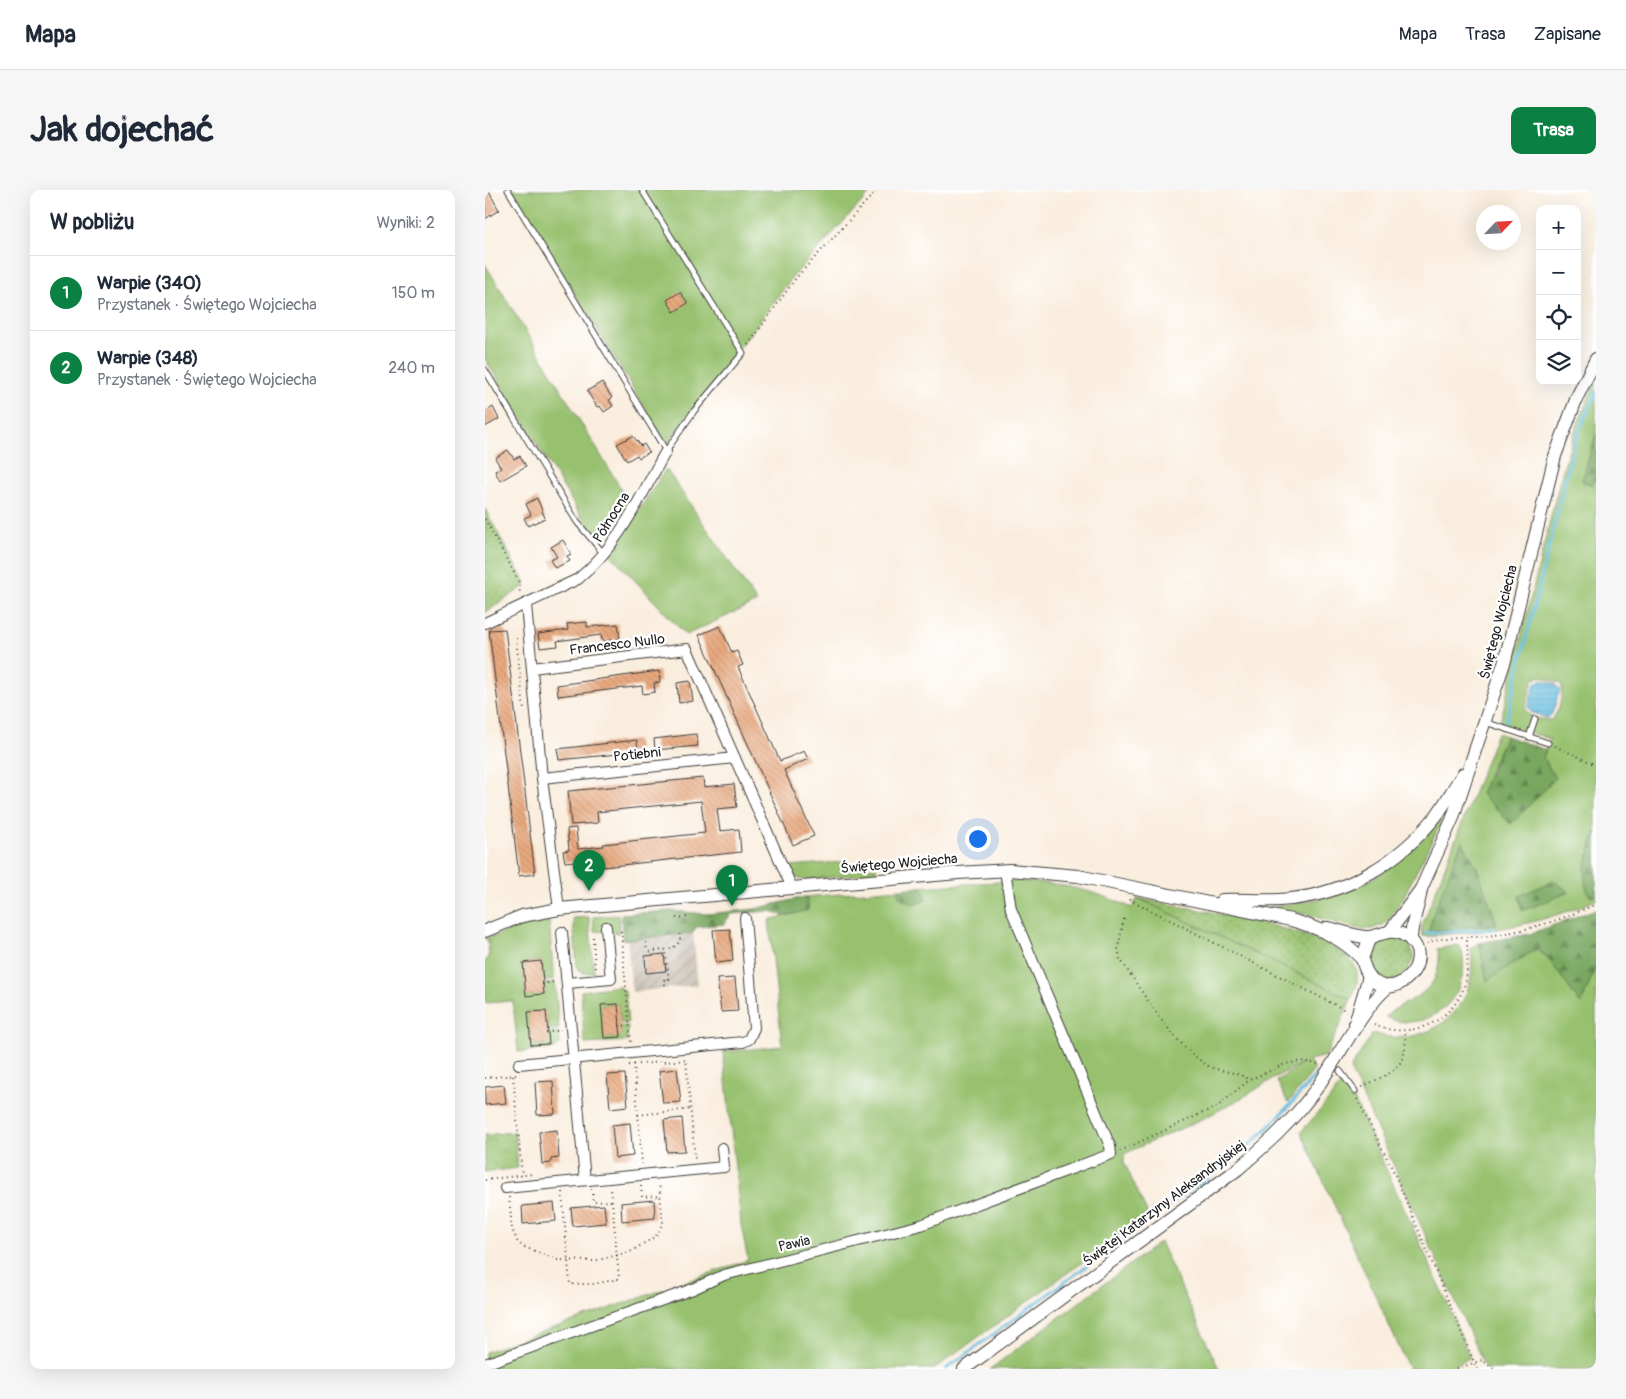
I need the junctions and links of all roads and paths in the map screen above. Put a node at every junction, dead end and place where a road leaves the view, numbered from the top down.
1 (508, 190) edge
2 (642, 190) edge
3 (877, 190) edge
4 (743, 353) junction
5 (1596, 359) edge
6 (485, 370) edge
7 (666, 451) junction
8 (485, 519) edge
9 (605, 554) junction
10 (518, 591) dead end
11 (525, 605) junction
12 (485, 623) edge
13 (531, 668) junction
14 (1535, 719) dead end
15 (1485, 722) junction
16 (1529, 737) junction
17 (1549, 743) joint
18 (735, 758) junction
19 (1472, 761) junction
20 (1596, 764) edge
21 (542, 778) junction
22 (1005, 870) junction
23 (792, 888) junction
24 (1421, 890) junction
25 (1124, 897) dead end
26 (1200, 900) junction
27 (1596, 904) edge
28 (559, 909) junction
29 (687, 917) dead end
30 (676, 918) dead end
31 (745, 918) dead end
32 (1124, 919) dead end
33 (606, 927) dead end
34 (1314, 927) junction
35 (485, 931) edge
36 (621, 931) dead end
37 (562, 932) dead end
38 (1390, 932) junction
39 (680, 934) dead end
40 (1374, 936) junction
41 (593, 937) dead end
42 (1467, 938) junction
43 (646, 942) dead end
44 (1417, 943) junction
45 (665, 950) junction
46 (1362, 959) junction
47 (555, 972) dead end
48 (596, 974) dead end
49 (1369, 976) junction
50 (567, 983) junction
51 (542, 984) dead end
52 (626, 984) junction
53 (617, 985) dead end
54 (665, 985) dead end
55 (1389, 986) junction
56 (1349, 1012) dead end
57 (560, 1021) dead end
58 (630, 1024) junction
59 (1374, 1025) dead end
60 (619, 1026) dead end
61 (561, 1030) junction
62 (1405, 1031) junction
63 (546, 1033) dead end
64 (1352, 1033) junction
65 (562, 1038) dead end
66 (631, 1043) junction
67 (622, 1044) dead end
68 (637, 1045) dead end
69 (574, 1058) junction
70 (519, 1064) dead end
71 (634, 1064) junction
72 (624, 1065) dead end
73 (1336, 1069) junction
74 (522, 1075) dead end
75 (513, 1076) junction
76 (485, 1078) edge
77 (1249, 1080) junction
78 (1355, 1091) junction
79 (691, 1109) junction
80 (638, 1115) junction
81 (723, 1148) dead end
82 (1111, 1154) junction
83 (687, 1160) dead end
84 (642, 1164) dead end
85 (539, 1173) dead end
86 (521, 1175) junction
87 (485, 1180) edge
88 (585, 1180) junction
89 (659, 1183) dead end
90 (641, 1185) dead end
91 (611, 1188) dead end
92 (592, 1189) dead end
93 (507, 1192) joint
94 (562, 1192) dead end
95 (661, 1196) junction
96 (612, 1200) junction
97 (617, 1256) junction
98 (568, 1261) junction
99 (1474, 1362) junction
100 (485, 1364) edge
101 (964, 1369) edge
102 (1457, 1369) edge
103 (1477, 1369) edge
104 (1494, 1369) edge

1 - 7 lane
2 - 4 lane
3 - 4 path
4 - 7 lane
5 - 15 street, Świętego Wojciecha
6 - 9 lane
7 - 9 street, Północna
8 - 10 path
9 - 11 street, Północna
11 - 12 street, Północna
11 - 13 street
13 - 18 street, Francesco Nullo
13 - 21 street
14 - 16 lane
15 - 16 lane
15 - 19 street, Świętego Wojciecha
16 - 17 lane
17 - 20 path
18 - 21 street, Potiebni
18 - 23 street, Francesco Nullo
19 - 24 street, Świętego Wojciecha
19 - 26 street
21 - 28 street
22 - 23 street, Świętego Wojciecha
22 - 26 street, Świętego Wojciecha
22 - 82 street
23 - 28 street, Świętego Wojciecha
24 - 38 street, Świętego Wojciecha
24 - 44 street, Świętego Wojciecha
25 - 56 path
26 - 34 street, Świętego Wojciecha
27 - 42 path
28 - 35 street, Świętego Wojciecha
29 - 30 path
31 - 69 street
32 - 77 path
33 - 50 street
34 - 40 street, Świętego Wojciecha
34 - 46 street, Świętego Wojciecha
36 - 52 path
37 - 50 street
38 - 40 street
38 - 44 street
39 - 45 path
40 - 46 street
41 - 48 path
42 - 44 path
42 - 62 path
43 - 45 path
44 - 55 street
45 - 54 path
46 - 49 street
47 - 51 path
49 - 55 street
49 - 64 street, Świętej Katarzyny Aleksandryjskiej
50 - 69 street
52 - 53 path
52 - 58 path
55 - 64 street, Świętej Katarzyny Aleksandryjskiej
57 - 61 path
58 - 60 path
58 - 66 path
59 - 62 path
61 - 63 path
61 - 65 path
62 - 78 path
64 - 73 street, Świętej Katarzyny Aleksandryjskiej
66 - 67 path
66 - 68 path
69 - 70 street
69 - 88 street
71 - 72 path
71 - 79 path
71 - 80 path
73 - 77 path
73 - 78 lane
73 - 101 street, Świętej Katarzyny Aleksandryjskiej
74 - 75 path
75 - 76 path
75 - 86 path
77 - 82 path
78 - 99 path
79 - 80 path
79 - 83 path
80 - 84 path
81 - 88 street
82 - 100 street, Pawia
85 - 86 path
86 - 87 path
88 - 93 street
89 - 95 path
90 - 95 path
91 - 96 path
92 - 96 path
93 - 98 path
94 - 98 path
95 - 97 path
96 - 97 path
97 - 98 path
97 - 98 path
99 - 102 path
99 - 103 path
99 - 104 path

